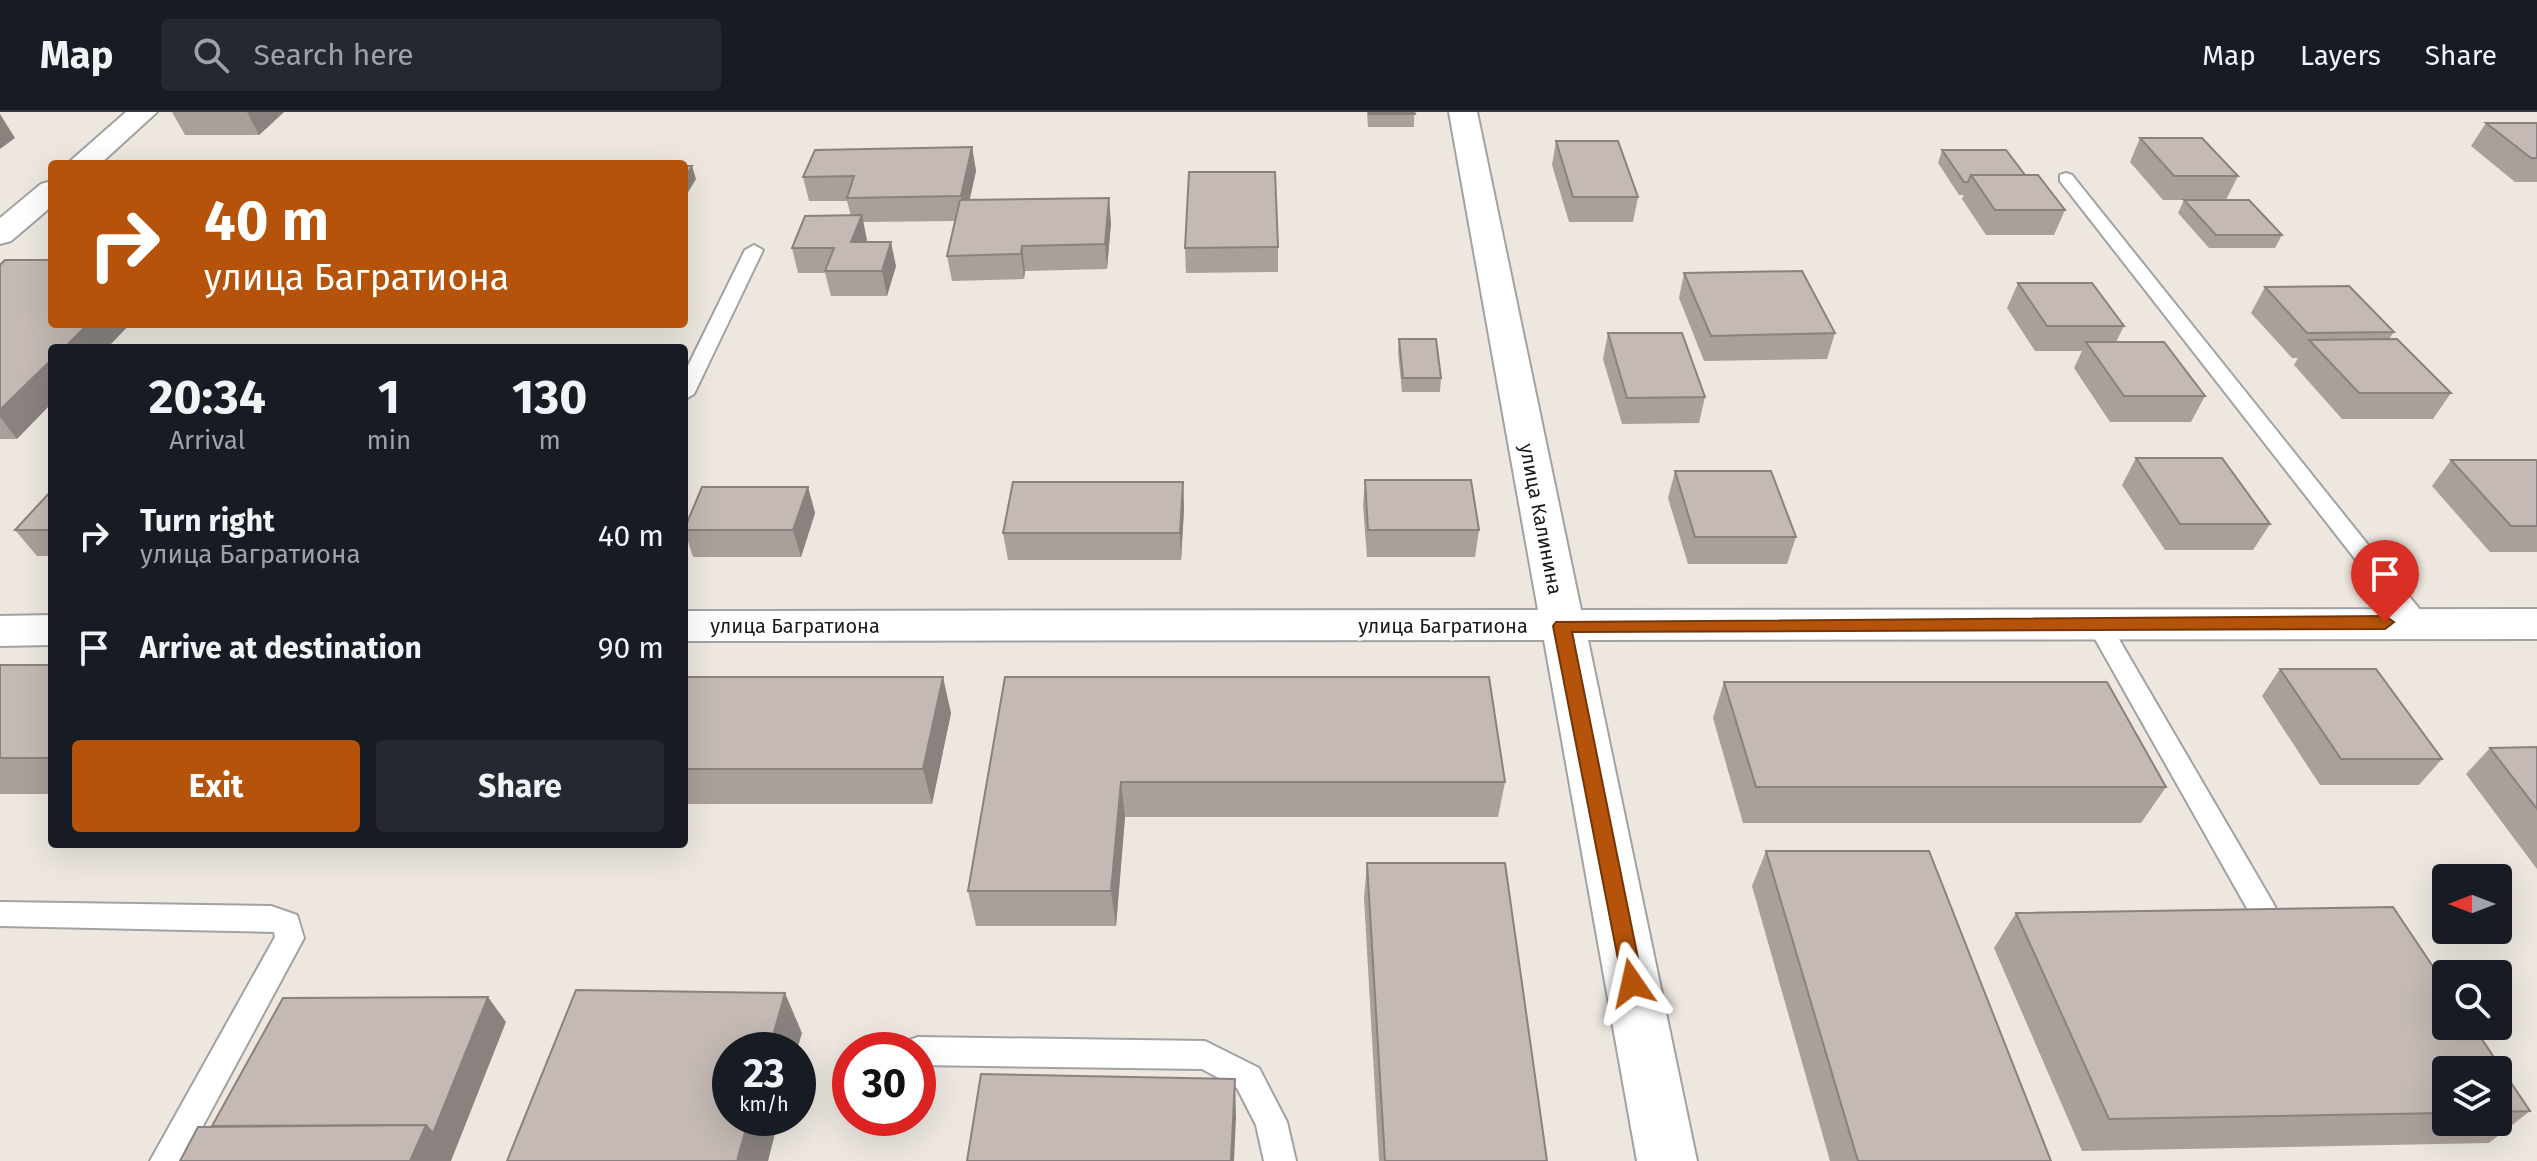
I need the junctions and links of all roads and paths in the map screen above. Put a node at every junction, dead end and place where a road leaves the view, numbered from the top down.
1 (143, 112) edge
2 (1463, 112) edge
3 (87, 160) edge
4 (2066, 178) dead end
5 (48, 193) edge
6 (0, 234) edge
7 (754, 250) dead end
8 (688, 386) edge
9 (2417, 622) junction
10 (2098, 623) junction
11 (2537, 624) edge
12 (688, 626) edge
13 (1562, 626) junction
14 (48, 630) edge
15 (0, 631) edge
16 (2263, 911) edge
17 (0, 914) edge
18 (936, 1051) edge
19 (166, 1161) edge
20 (1280, 1161) edge
21 (1667, 1161) edge

1 - 3 street
2 - 13 street, улица Калинина
4 - 9 lane
5 - 6 street
7 - 8 lane
9 - 10 street, улица Багратиона
9 - 11 street, улица Багратиона
10 - 13 street, улица Багратиона
10 - 16 lane
12 - 13 street, улица Багратиона
13 - 21 street, улица Калинина
14 - 15 street
17 - 19 lane
18 - 20 lane

